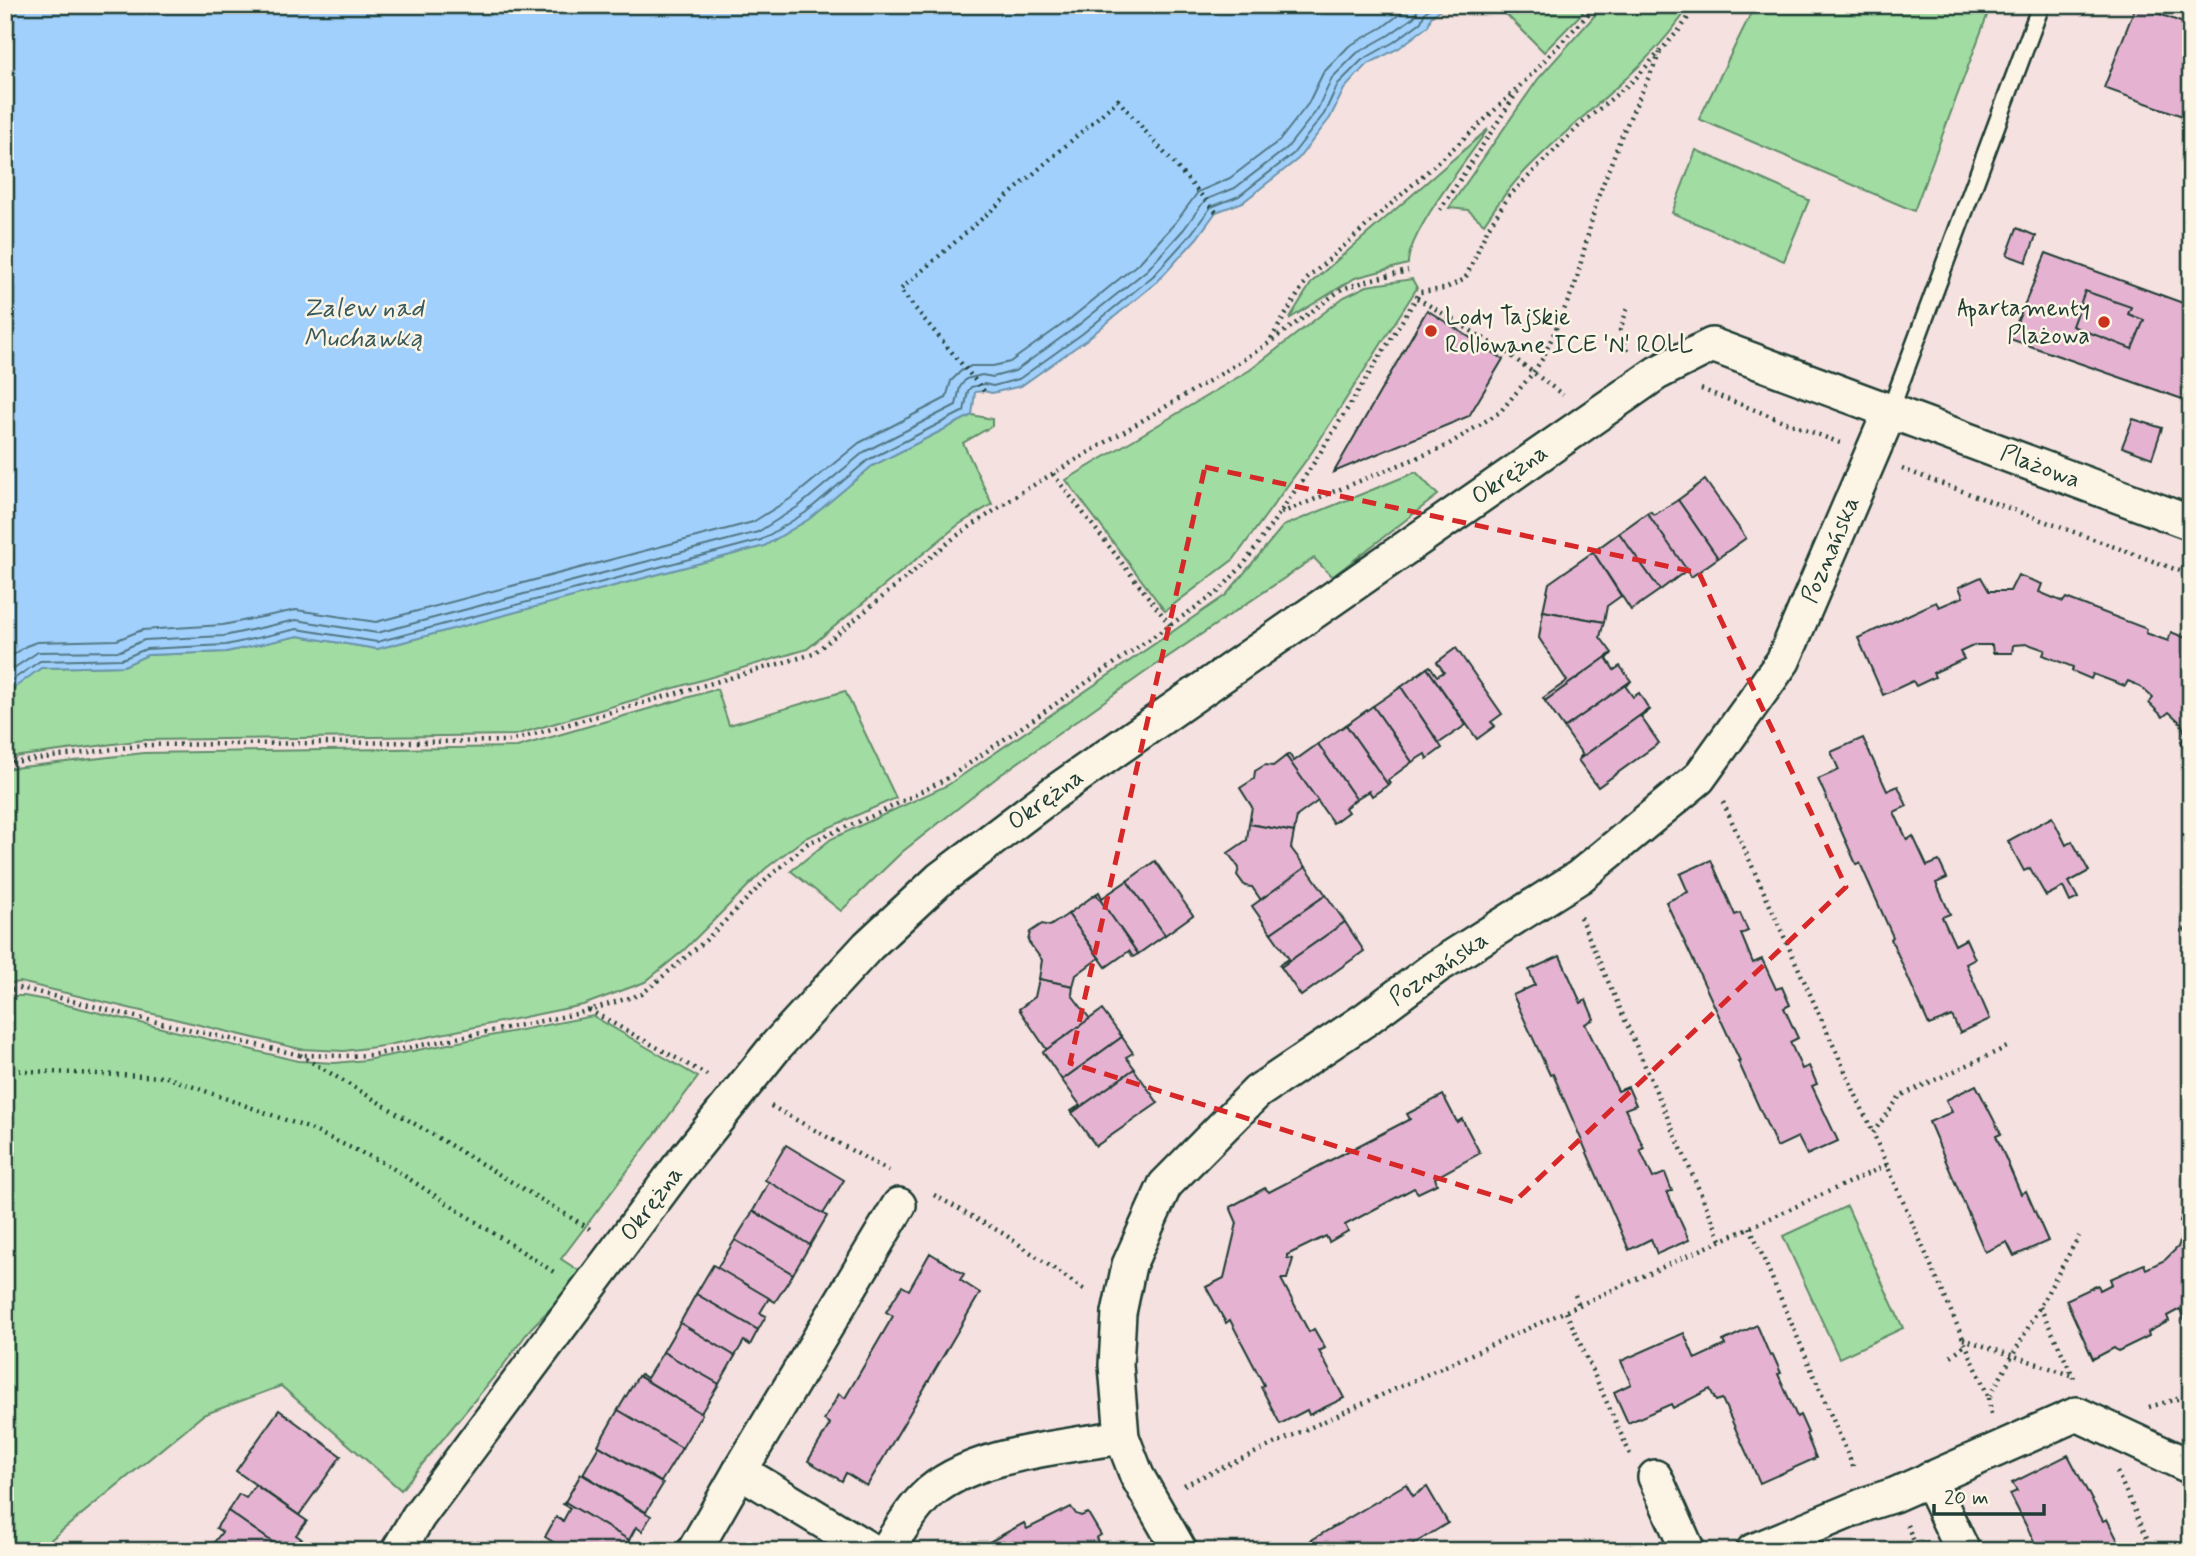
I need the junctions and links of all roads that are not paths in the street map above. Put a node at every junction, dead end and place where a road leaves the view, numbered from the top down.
1 (2041, 5) edge
2 (1890, 411) junction
3 (2191, 523) edge
4 (898, 1190) road end
5 (1122, 1437) junction
6 (2191, 1466) edge
7 (740, 1471) junction
8 (1655, 1477) road end
9 (1929, 1479) junction
10 (398, 1551) edge
11 (694, 1551) edge
12 (872, 1551) edge
13 (886, 1551) edge
14 (1180, 1551) edge
15 (1688, 1551) edge
16 (1753, 1551) edge
17 (1963, 1551) edge

1 - 2 lane
2 - 3 street, Plażowa
2 - 5 street, Poznańska
2 - 10 street, Okrężna
4 - 7 street
5 - 13 street
5 - 14 street, Poznańska
6 - 9 street
7 - 11 street
7 - 12 street
8 - 15 street
9 - 16 street
9 - 17 street

